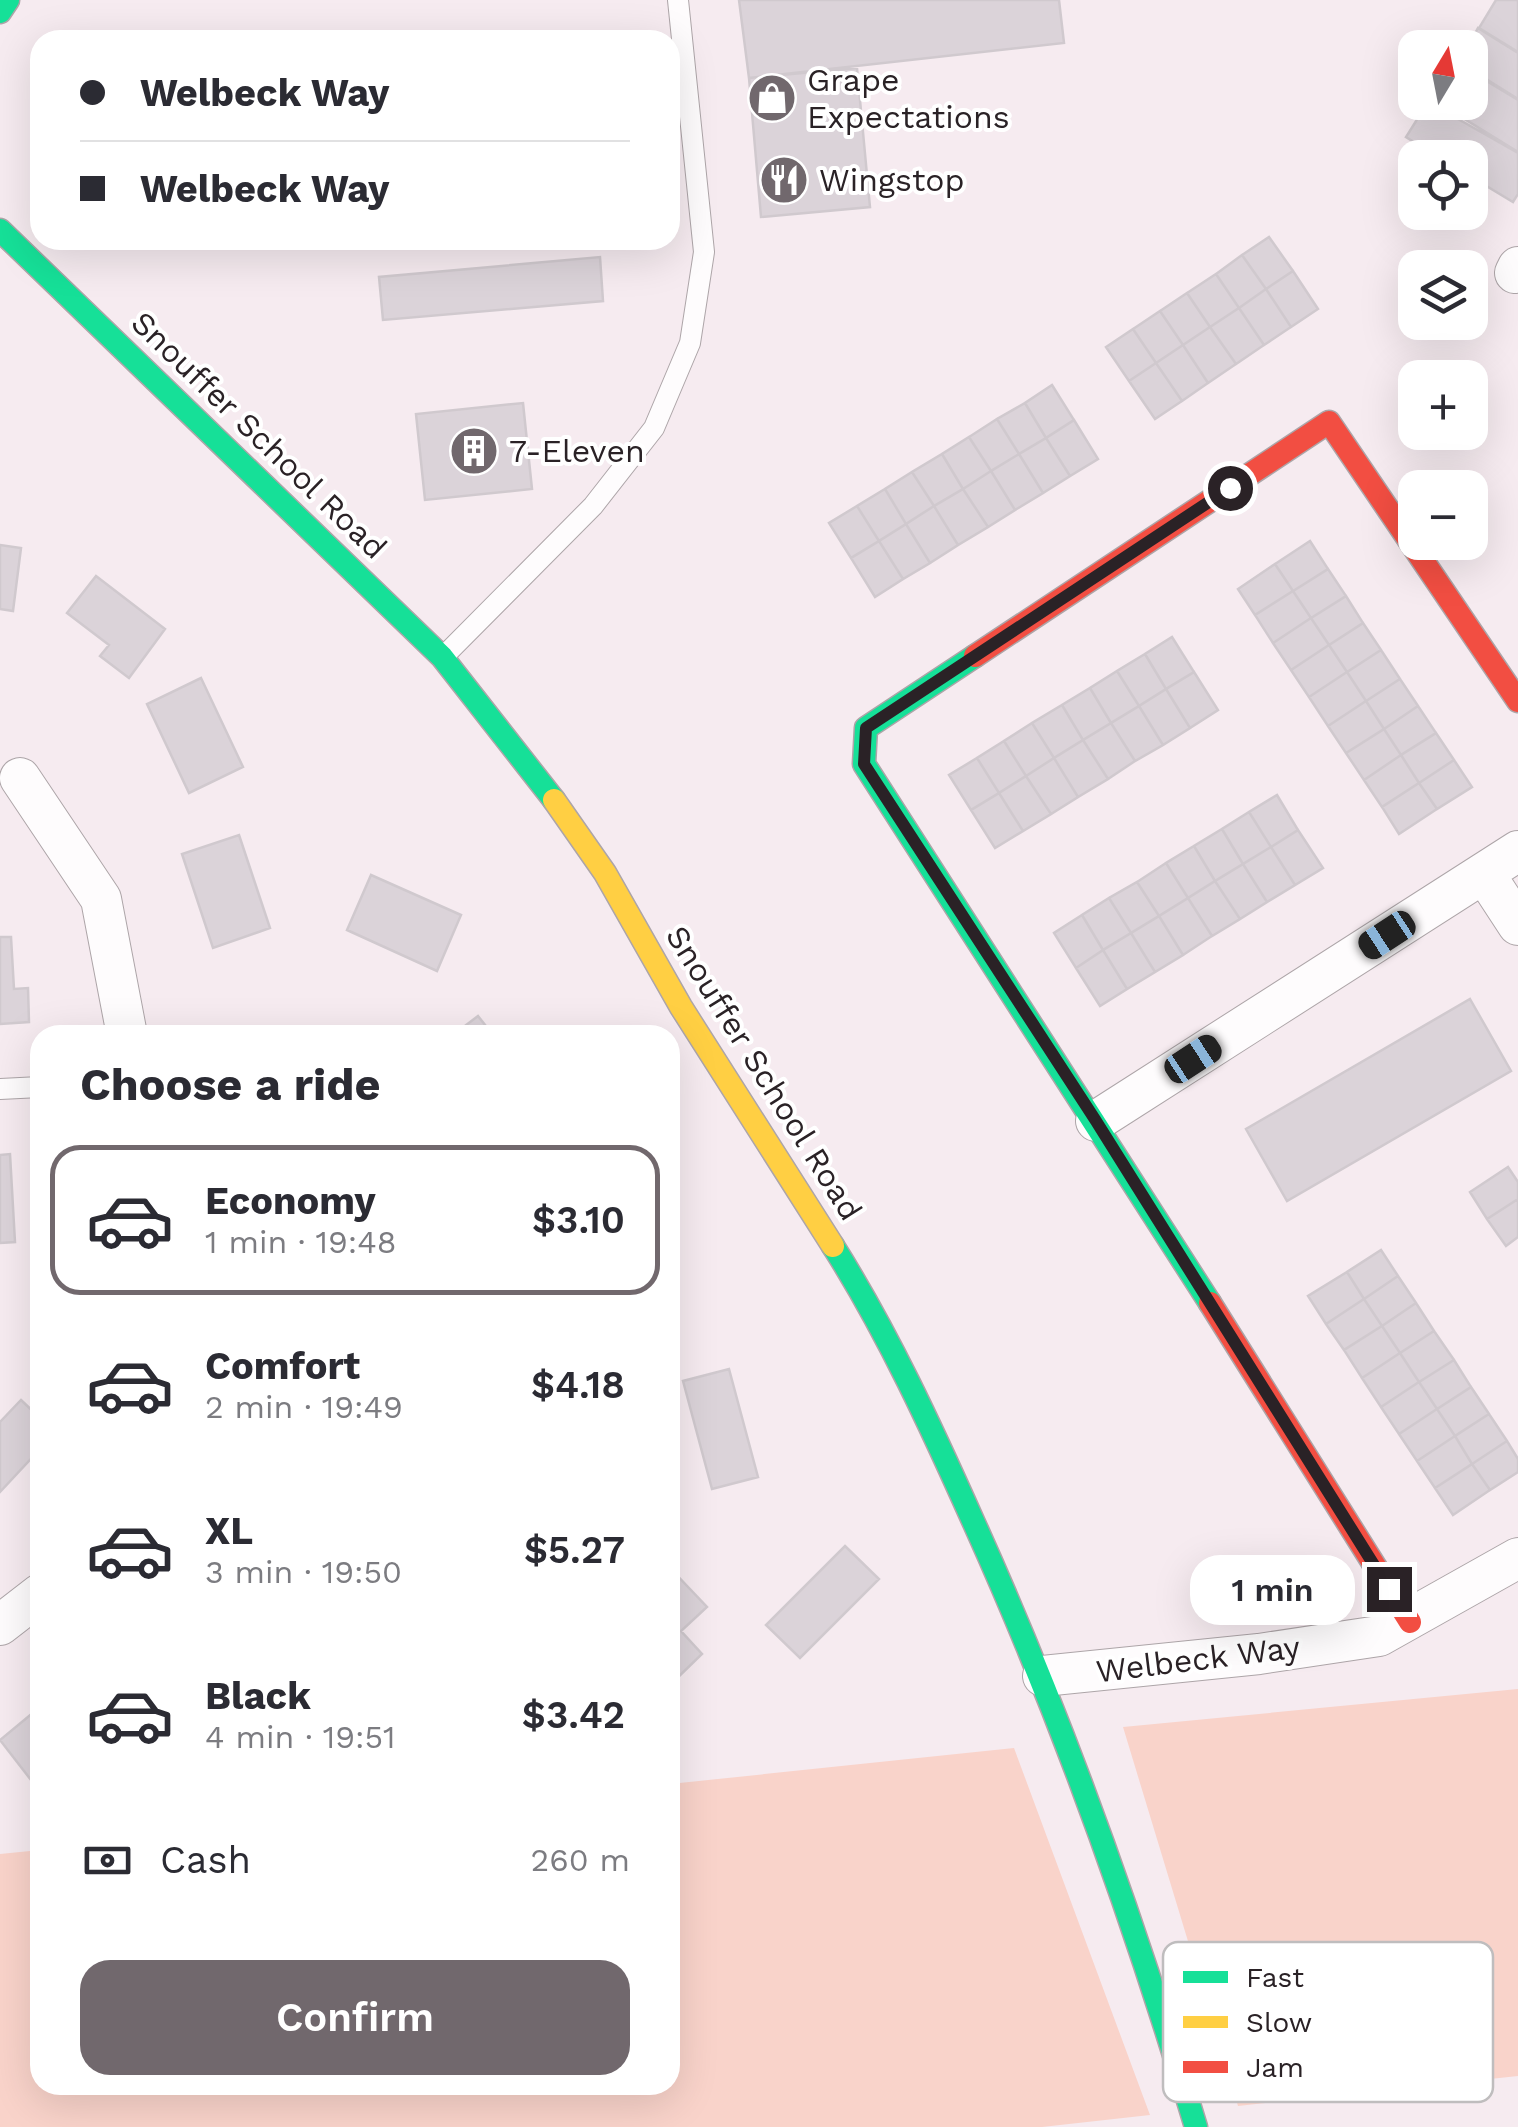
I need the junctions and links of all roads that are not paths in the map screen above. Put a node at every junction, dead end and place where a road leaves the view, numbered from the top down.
1 (8, 0) edge
2 (678, 0) edge
3 (0, 12) edge
4 (0, 230) edge
5 (442, 657) junction
6 (1518, 701) edge
7 (20, 778) dead end
8 (1518, 851) edge
9 (1484, 873) junction
10 (1518, 925) edge
11 (124, 1025) edge
12 (30, 1088) edge
13 (0, 1089) edge
14 (1096, 1121) junction
15 (1518, 1558) edge
16 (30, 1602) edge
17 (1410, 1622) junction
18 (0, 1625) edge
19 (1044, 1676) junction
20 (1163, 2020) edge
21 (1188, 2102) edge
22 (1196, 2127) edge

1 - 3 main road
2 - 5 lane
4 - 5 main road, Snouffer School Road
5 - 19 main road, Snouffer School Road
6 - 14 main road
7 - 11 street
8 - 9 street
9 - 10 street
9 - 14 street
12 - 13 lane
14 - 17 main road
15 - 17 street, Welbeck Way
16 - 18 street
17 - 19 street, Welbeck Way
19 - 20 main road, Snouffer School Road
21 - 22 main road, Snouffer School Road

